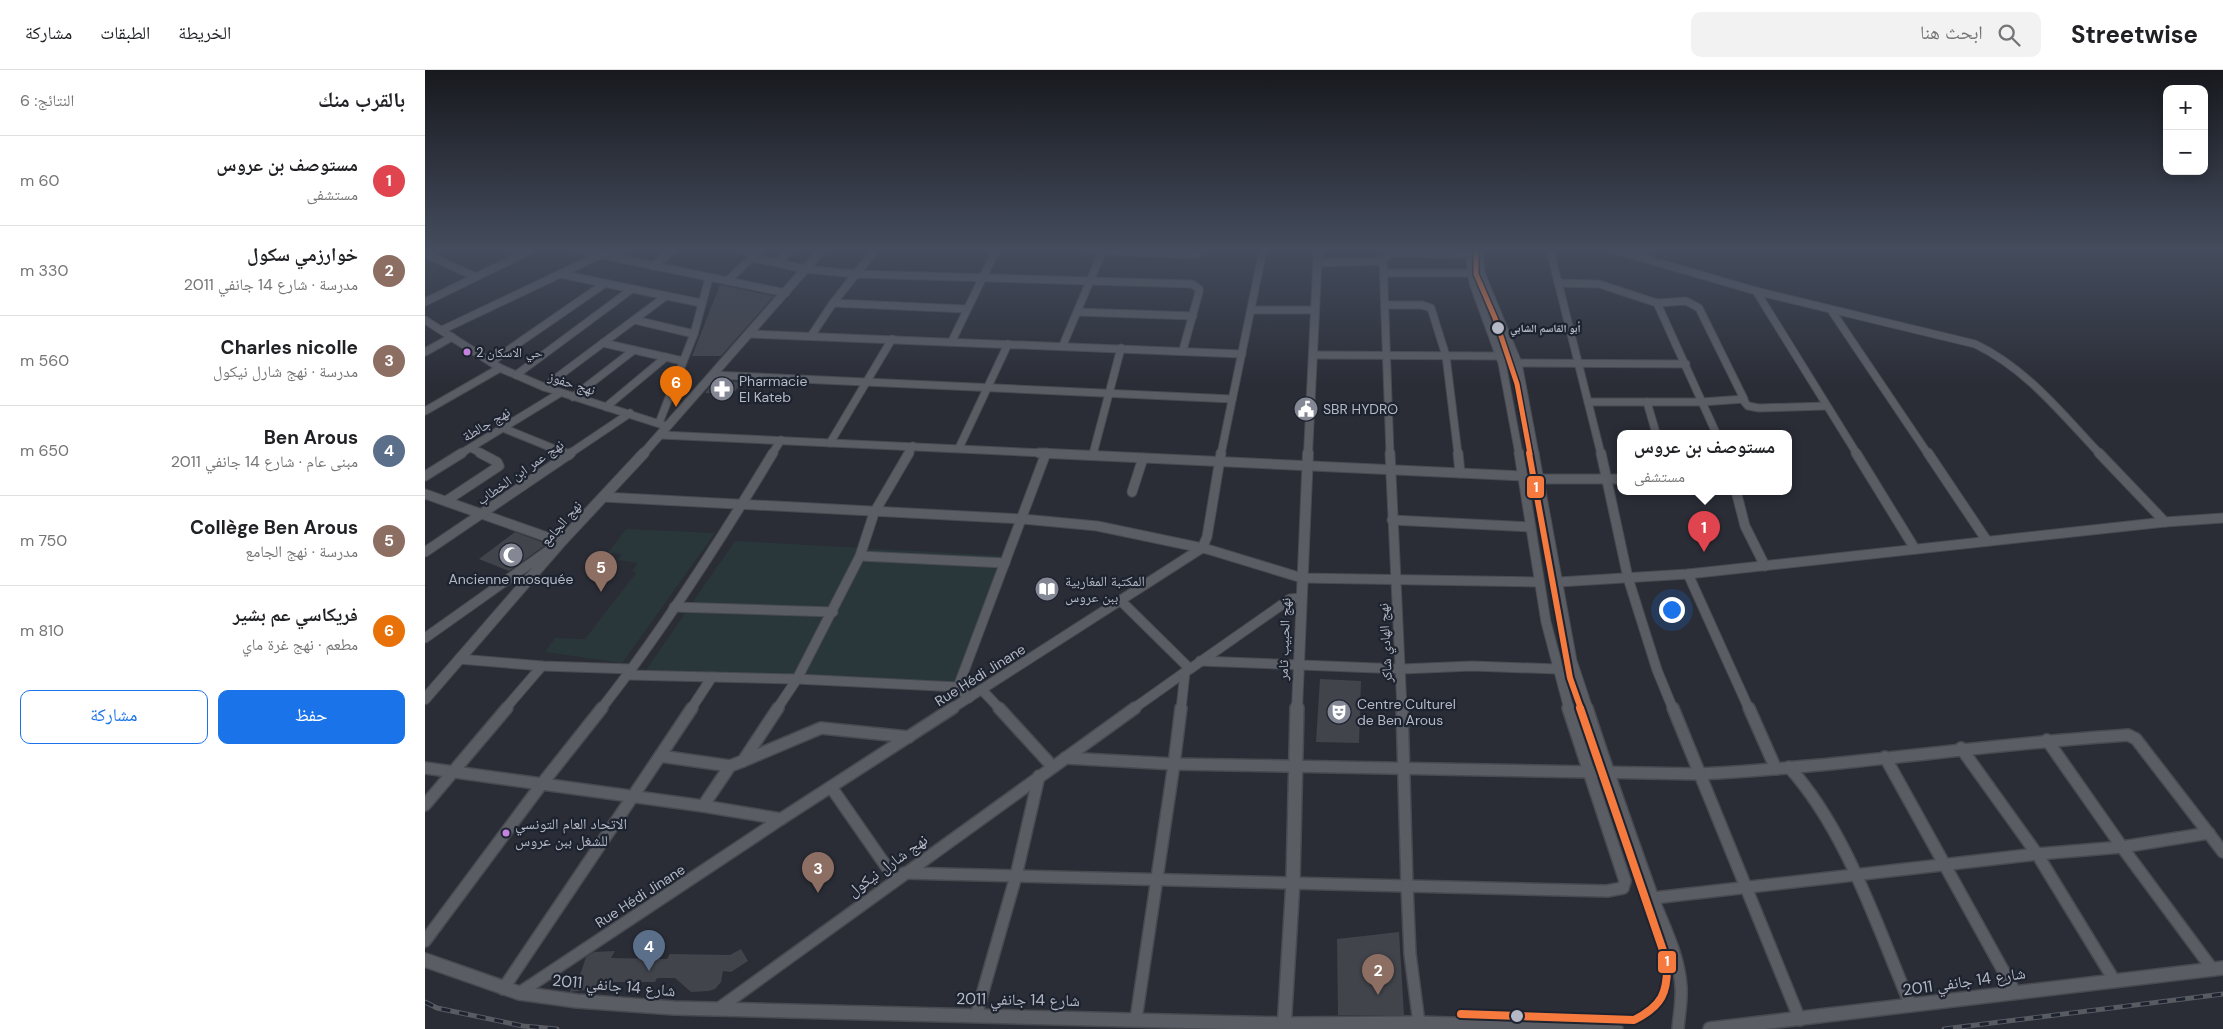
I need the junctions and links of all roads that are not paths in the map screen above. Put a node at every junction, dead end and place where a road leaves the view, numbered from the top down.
1 (440, 295) edge
2 (516, 295) edge
3 (588, 295) edge
4 (624, 295) edge
5 (660, 295) edge
6 (704, 295) edge
7 (784, 295) edge
8 (839, 295) edge
9 (973, 295) edge
10 (1084, 295) edge
11 (1198, 295) edge
12 (1254, 295) edge
13 (1316, 295) edge
14 (1385, 295) edge
15 (1478, 295) edge
16 (1490, 295) edge
17 (1562, 295) edge
18 (1632, 295) edge
19 (1758, 295) edge
20 (1771, 295) edge
21 (666, 296) junction
22 (425, 302) edge
23 (701, 303) junction
24 (833, 303) junction
25 (1657, 303) junction
26 (1385, 305) junction
27 (967, 309) junction
28 (1251, 310) junction
29 (1315, 310) junction
30 (1831, 310) junction
31 (1077, 312) junction
32 (1193, 316) junction
33 (425, 320) edge
34 (635, 320) junction
35 (442, 330) junction
36 (694, 334) junction
37 (750, 334) junction
38 (811, 336) junction
39 (452, 337) junction
40 (892, 339) junction
41 (952, 341) junction
42 (603, 343) junction
43 (1008, 344) junction
44 (1063, 346) junction
45 (1121, 348) junction
46 (634, 350) junction
47 (1183, 350) junction
48 (425, 352) edge
49 (1242, 354) junction
50 (1314, 355) junction
51 (1386, 355) junction
52 (1446, 356) junction
53 (1500, 356) junction
54 (667, 357) junction
55 (683, 361) junction
56 (491, 362) junction
57 (1518, 363) junction
58 (1579, 363) junction
59 (1686, 364) junction
60 (500, 368) junction
61 (516, 375) junction
62 (713, 375) junction
63 (864, 384) junction
64 (544, 388) junction
65 (986, 389) junction
66 (560, 393) junction
67 (1109, 393) junction
68 (573, 397) junction
69 (1232, 399) junction
70 (1743, 400) junction
71 (1588, 402) junction
72 (1647, 402) junction
73 (1702, 402) junction
74 (1826, 406) junction
75 (606, 407) junction
76 (425, 411) edge
77 (630, 414) junction
78 (503, 428) junction
79 (662, 428) junction
80 (1655, 430) edge
81 (1715, 430) edge
82 (781, 440) junction
83 (830, 443) junction
84 (913, 446) junction
85 (471, 448) junction
86 (959, 448) junction
87 (1046, 453) junction
88 (569, 455) junction
89 (1093, 455) junction
90 (1143, 458) junction
91 (1220, 462) junction
92 (1308, 465) junction
93 (1391, 470) junction
94 (1460, 473) junction
95 (425, 476) edge
96 (1523, 476) junction
97 (1539, 479) junction
98 (1607, 479) junction
99 (1617, 479) edge
100 (1133, 492) dead end
101 (425, 494) edge
102 (1737, 495) edge
103 (603, 497) junction
104 (446, 501) junction
105 (741, 506) junction
106 (874, 513) junction
107 (483, 514) junction
108 (2223, 518) edge
109 (1023, 519) junction
110 (1392, 520) junction
111 (2165, 522) junction
112 (1530, 527) junction
113 (1987, 541) junction
114 (561, 542) junction
115 (1202, 548) junction
116 (1915, 549) junction
117 (425, 552) edge
118 (861, 556) junction
119 (1005, 563) junction
120 (1765, 566) junction
121 (1688, 574) junction
122 (1302, 578) junction
123 (1395, 578) junction
124 (1628, 578) junction
125 (1537, 582) junction
126 (1559, 582) junction
127 (1301, 598) junction
128 (1121, 601) junction
129 (675, 607) junction
130 (833, 612) junction
131 (425, 638) edge
132 (459, 659) junction
133 (1200, 662) junction
134 (1298, 664) junction
135 (542, 666) junction
136 (1402, 669) junction
137 (1557, 669) junction
138 (1187, 670) junction
139 (630, 672) junction
140 (712, 677) junction
141 (797, 679) junction
142 (958, 687) junction
143 (982, 690) junction
144 (427, 694) edge
145 (969, 698) junction
146 (909, 737) junction
147 (2047, 740) junction
148 (1961, 748) junction
149 (659, 756) junction
150 (1885, 757) junction
151 (1065, 758) junction
152 (743, 760) junction
153 (1174, 764) junction
154 (730, 766) junction
155 (1053, 766) junction
156 (1296, 767) junction
157 (1403, 767) junction
158 (1789, 767) junction
159 (425, 768) edge
160 (1776, 769) junction
161 (453, 771) junction
162 (1589, 772) junction
163 (1608, 772) junction
164 (1699, 774) junction
165 (1039, 776) junction
166 (541, 785) junction
167 (831, 787) junction
168 (634, 796) junction
169 (425, 805) edge
170 (703, 806) junction
171 (781, 819) junction
172 (2209, 833) junction
173 (2122, 847) junction
174 (2223, 852) edge
175 (2037, 854) junction
176 (1944, 864) junction
177 (1853, 875) junction
178 (899, 876) junction
179 (1016, 876) junction
180 (1156, 879) junction
181 (1293, 881) junction
182 (1407, 887) junction
183 (1744, 887) junction
184 (1653, 898) junction
185 (425, 941) edge
186 (425, 960) edge
187 (2218, 969) edge
188 (2114, 980) junction
189 (503, 988) junction
190 (2015, 992) junction
191 (519, 993) junction
192 (1911, 1006) junction
193 (717, 1010) junction
194 (976, 1016) junction
195 (1136, 1019) junction
196 (1800, 1020) junction
197 (1419, 1023) junction
198 (1285, 1027) edge
199 (1616, 1029) edge
200 (1678, 1029) edge
201 (1710, 1029) edge

1 - 22 street
2 - 35 street
3 - 56 street
4 - 61 street
5 - 21 street
6 - 23 street
7 - 37 street, نهج الجامع
8 - 24 street
9 - 27 street
10 - 31 street
11 - 32 street
12 - 28 street
13 - 29 street, نهج الحبيب ثامر
14 - 26 street, نهج الهادي شاكر
15 - 53 street
16 - 57 street
17 - 58 street
18 - 25 street
19 - 74 street
20 - 30 street
21 - 23 street
21 - 34 street
23 - 36 street
24 - 27 street
24 - 38 street
25 - 59 street
25 - 70 street
26 - 51 street, نهج الهادي شاكر
26 - 52 street
27 - 41 street
28 - 29 street
28 - 49 street
29 - 50 street, نهج الحبيب ثامر
30 - 111 street
30 - 113 street
31 - 32 street
31 - 44 street
32 - 47 street
33 - 35 street, نهج حفوز
34 - 36 street
34 - 42 street
35 - 39 street, نهج حفوز
36 - 55 street
37 - 38 street
37 - 62 street, نهج الجامع
38 - 40 street
39 - 48 street
39 - 56 street, نهج حفوز
40 - 41 street
40 - 63 street
41 - 43 street
42 - 46 street
42 - 64 street
43 - 44 street
43 - 65 street
44 - 45 street
45 - 47 street
45 - 67 street
46 - 54 street
46 - 68 street
47 - 49 street
49 - 69 street
50 - 51 street
50 - 92 street, نهج الحبيب ثامر
51 - 52 street
51 - 93 street, نهج الهادي شاكر
52 - 53 street
52 - 94 street
53 - 57 street
53 - 96 street
54 - 55 street
54 - 75 street
55 - 79 street
56 - 60 street, نهج حفوز
57 - 58 street
57 - 97 street
58 - 59 street
58 - 71 street
59 - 73 street
60 - 61 street, نهج حفوز
60 - 76 street
61 - 64 street, نهج حفوز
62 - 63 street
62 - 79 street, نهج الجامع
63 - 65 street
63 - 83 street
64 - 66 street, نهج حفوز
65 - 67 street
65 - 86 street
66 - 68 street, نهج حفوز
66 - 78 street, نهج جالطة
67 - 69 street
67 - 89 street
68 - 75 street, نهج حفوز
69 - 91 street
70 - 73 street
70 - 74 street
71 - 72 street
71 - 98 street
72 - 73 street
72 - 80 street
73 - 81 street
74 - 116 street
75 - 77 street, نهج حفوز
77 - 79 street, نهج حفوز
77 - 88 street, نهج عمر ابن الخطاب
78 - 85 street, نهج جالطة
78 - 88 street
79 - 82 street, نهج حفوز
79 - 103 street, نهج الجامع
82 - 83 street, نهج حفوز
82 - 105 street
83 - 84 street, نهج حفوز
84 - 86 street, نهج حفوز
84 - 106 street
85 - 95 street, نهج جالطة
85 - 104 street
86 - 87 street, نهج حفوز
87 - 89 street, نهج حفوز
87 - 109 street
88 - 107 street, نهج عمر ابن الخطاب
89 - 90 street, نهج حفوز
90 - 91 street, نهج حفوز
90 - 100 street
91 - 92 street, نهج حفوز
91 - 115 street
92 - 93 street, نهج حفوز
92 - 122 street, نهج الحبيب ثامر
93 - 94 street, نهج حفوز
93 - 110 street, نهج الهادي شاكر
94 - 96 street, نهج حفوز
96 - 112 street
97 - 98 street
97 - 126 street
98 - 99 street
98 - 124 street
101 - 104 street
102 - 120 street
103 - 105 street
103 - 114 street, نهج الجامع
104 - 107 street
105 - 106 street
105 - 129 street
106 - 109 street
106 - 118 street
107 - 114 street
107 - 117 street, نهج عمر ابن الخطاب
108 - 111 street
109 - 115 street
109 - 119 street
110 - 112 street
110 - 123 street, نهج الهادي شاكر
111 - 113 street
112 - 125 street
113 - 116 street
114 - 131 street
114 - 132 street, نهج الجامع
115 - 122 street
115 - 128 street, Rue Hédi Jinane
116 - 120 street
118 - 119 street
118 - 130 street
119 - 142 street
120 - 121 street
121 - 124 street
121 - 160 street
122 - 123 street
122 - 127 street, نهج الحبيب ثامر
123 - 125 street
123 - 136 street, نهج الهادي شاكر
124 - 126 street
124 - 164 street
125 - 137 street
126 - 163 street
127 - 133 street, نهج شارل نيكول
127 - 134 street, نهج الحبيب ثامر
128 - 138 street
128 - 143 street, Rue Hédi Jinane
129 - 130 street
129 - 139 street
130 - 141 street
132 - 135 street
132 - 144 street, نهج الجامع
133 - 134 street
133 - 138 street, نهج شارل نيكول
134 - 136 street
134 - 156 street, نهج الحبيب ثامر
135 - 139 street
135 - 161 street
136 - 137 street
136 - 157 street, نهج الهادي شاكر
137 - 162 street
138 - 151 street, نهج شارل نيكول
138 - 153 street
139 - 140 street
139 - 166 street
140 - 141 street
140 - 149 street
141 - 142 street
141 - 152 street
142 - 145 street
143 - 145 street, Rue Hédi Jinane
143 - 155 street
145 - 146 street, Rue Hédi Jinane
146 - 152 street
146 - 167 street, Rue Hédi Jinane
147 - 148 street
147 - 172 street
147 - 173 street
148 - 150 street
148 - 175 street
149 - 154 street
149 - 168 street
150 - 158 street
150 - 176 street
151 - 153 street
151 - 155 street, نهج شارل نيكول
152 - 154 street
153 - 156 street
153 - 180 street
154 - 170 street
155 - 165 street, نهج شارل نيكول
156 - 157 street
156 - 181 street, نهج الحبيب ثامر
157 - 162 street
157 - 182 street, نهج الهادي شاكر
158 - 160 street
158 - 177 street
159 - 161 street
160 - 164 street
161 - 166 street
161 - 169 street
162 - 163 street
162 - 182 street
163 - 164 street
163 - 184 street
164 - 183 street
165 - 178 street, نهج شارل نيكول
165 - 179 street
166 - 168 street
166 - 185 street
167 - 171 street, Rue Hédi Jinane
167 - 178 street
168 - 170 street
168 - 189 street
170 - 171 street
171 - 191 street, Rue Hédi Jinane
172 - 173 street
172 - 174 street
173 - 175 street
173 - 187 street
175 - 176 street
175 - 188 street
176 - 177 street
176 - 190 street
177 - 183 street
177 - 192 street
178 - 179 street
178 - 193 street, نهج شارل نيكول
179 - 180 street
179 - 194 street
180 - 181 street
180 - 195 street
181 - 182 street
181 - 198 street, نهج الحبيب ثامر
182 - 197 street, نهج الهادي شاكر
183 - 184 street
183 - 196 street
184 - 200 street
186 - 189 street, شارع 14 جانفي 2011
187 - 188 street, شارع 14 جانفي 2011
188 - 190 street, شارع 14 جانفي 2011
189 - 191 street, شارع 14 جانفي 2011
190 - 192 street, شارع 14 جانفي 2011
191 - 193 street, شارع 14 جانفي 2011
192 - 196 street, شارع 14 جانفي 2011
193 - 194 street, شارع 14 جانفي 2011
194 - 195 street, شارع 14 جانفي 2011
195 - 198 street, شارع 14 جانفي 2011
196 - 201 street, شارع 14 جانفي 2011
197 - 198 street, شارع 14 جانفي 2011
197 - 199 street, شارع 14 جانفي 2011

